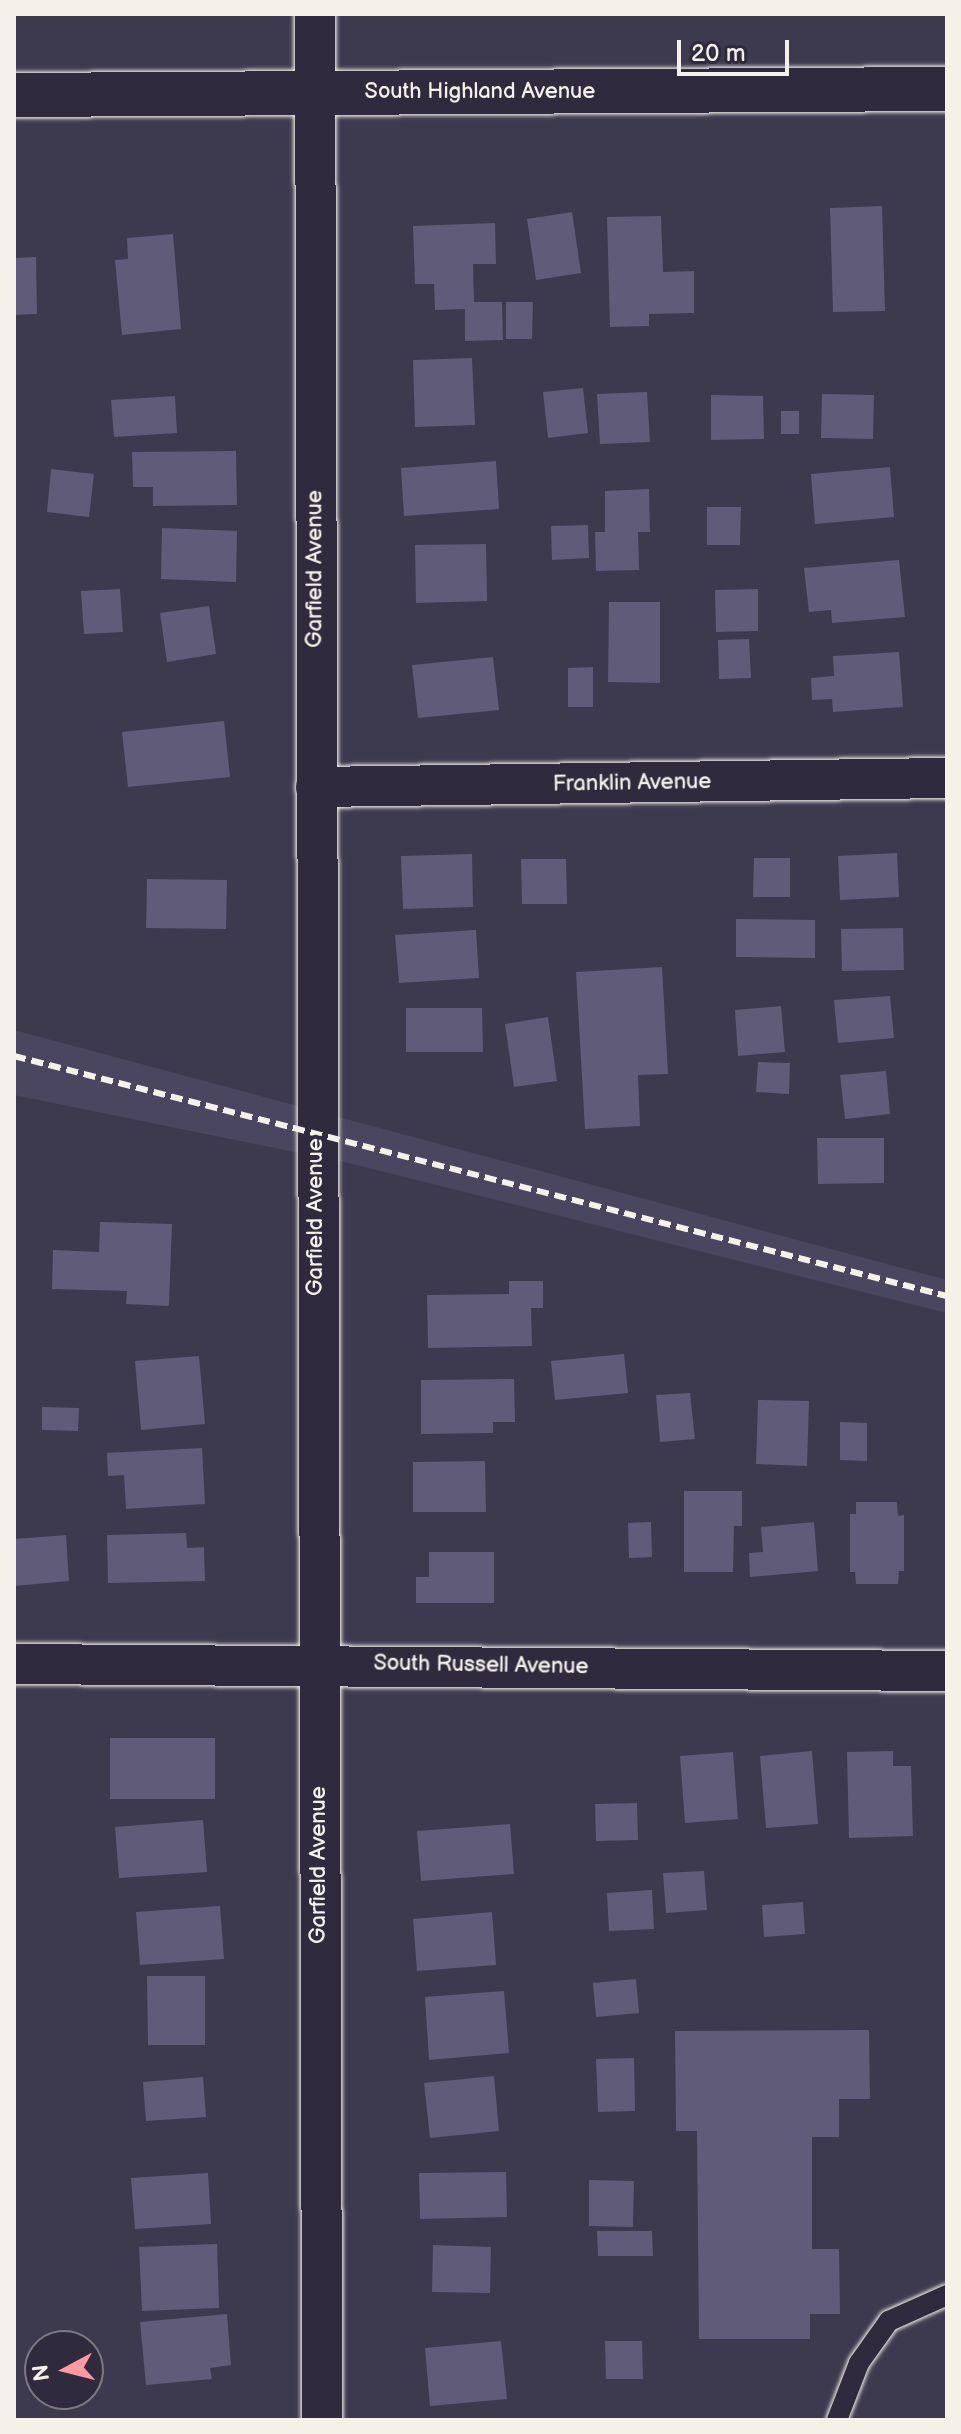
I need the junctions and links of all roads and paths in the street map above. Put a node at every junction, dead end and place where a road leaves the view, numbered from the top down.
1 (315, 14) edge
2 (947, 89) edge
3 (313, 93) junction
4 (14, 95) edge
5 (947, 778) edge
6 (316, 787) junction
7 (318, 1663) junction
8 (14, 1664) edge
9 (947, 1671) edge
10 (947, 2295) edge
11 (322, 2420) edge
12 (837, 2420) edge

1 - 3 street, Garfield Avenue
2 - 3 street, South Highland Avenue
3 - 4 street, South Highland Avenue
3 - 6 street, Garfield Avenue
5 - 6 street, Franklin Avenue
6 - 7 street, Garfield Avenue
7 - 8 street, South Russell Avenue
7 - 9 street, South Russell Avenue
7 - 11 street, Garfield Avenue
10 - 12 lane

